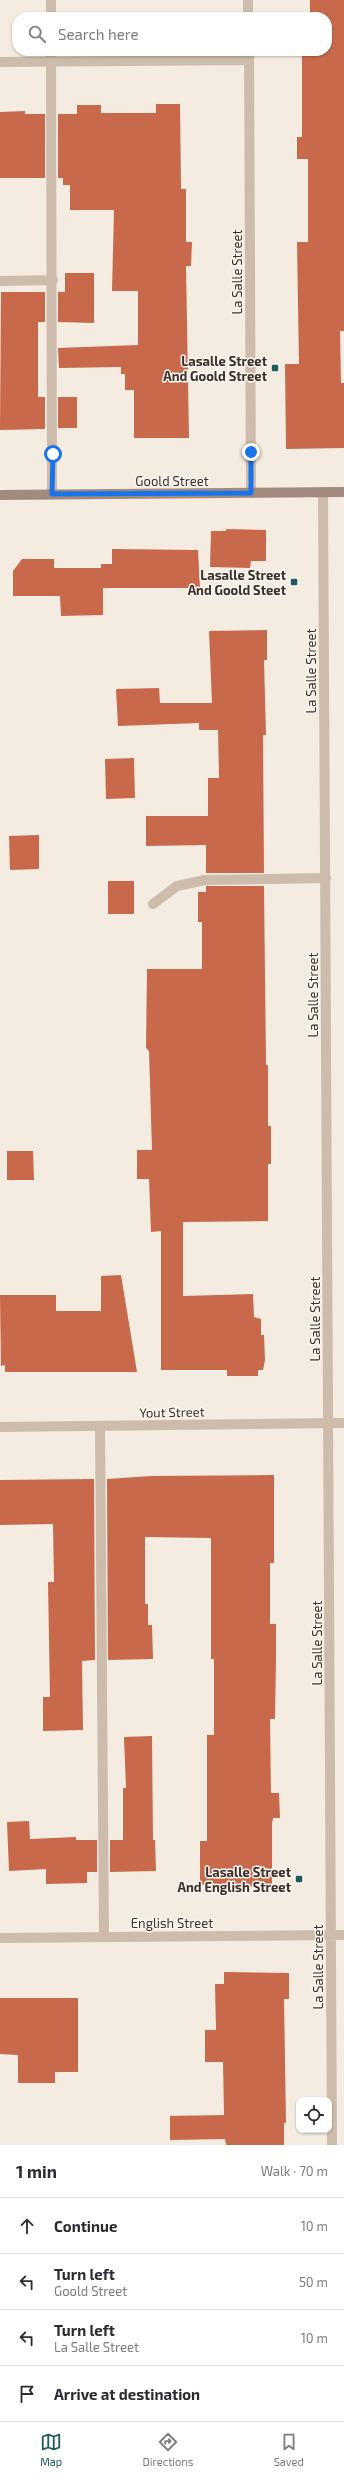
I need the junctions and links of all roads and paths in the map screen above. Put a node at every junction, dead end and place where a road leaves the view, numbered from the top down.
1 (51, 0) edge
2 (248, 0) edge
3 (51, 12) edge
4 (248, 12) edge
5 (51, 56) edge
6 (249, 56) edge
7 (0, 62) edge
8 (51, 62) junction
9 (53, 280) junction
10 (0, 281) edge
11 (323, 492) junction
12 (344, 492) edge
13 (251, 493) junction
14 (52, 494) junction
15 (0, 495) edge
16 (326, 878) junction
17 (153, 904) dead end
18 (329, 1423) junction
19 (344, 1423) edge
20 (100, 1426) junction
21 (0, 1427) edge
22 (331, 1935) junction
23 (344, 1935) edge
24 (104, 1937) junction
25 (0, 1938) edge
26 (332, 2145) edge

1 - 3 street
2 - 4 street
5 - 8 street
6 - 8 street
6 - 13 street, La Salle Street
7 - 8 street
8 - 9 street
9 - 10 street
9 - 14 street
11 - 12 street, Goold Street
11 - 13 street, Goold Street
11 - 16 street, La Salle Street
13 - 14 street, Goold Street
14 - 15 street, Goold Street
16 - 17 street
16 - 18 street, La Salle Street
18 - 19 street, Yout Street
18 - 20 street, Yout Street
18 - 22 street, La Salle Street
20 - 21 street, Yout Street
20 - 24 street
22 - 23 street, English Street
22 - 24 street, English Street
22 - 26 street, La Salle Street
24 - 25 street, English Street

